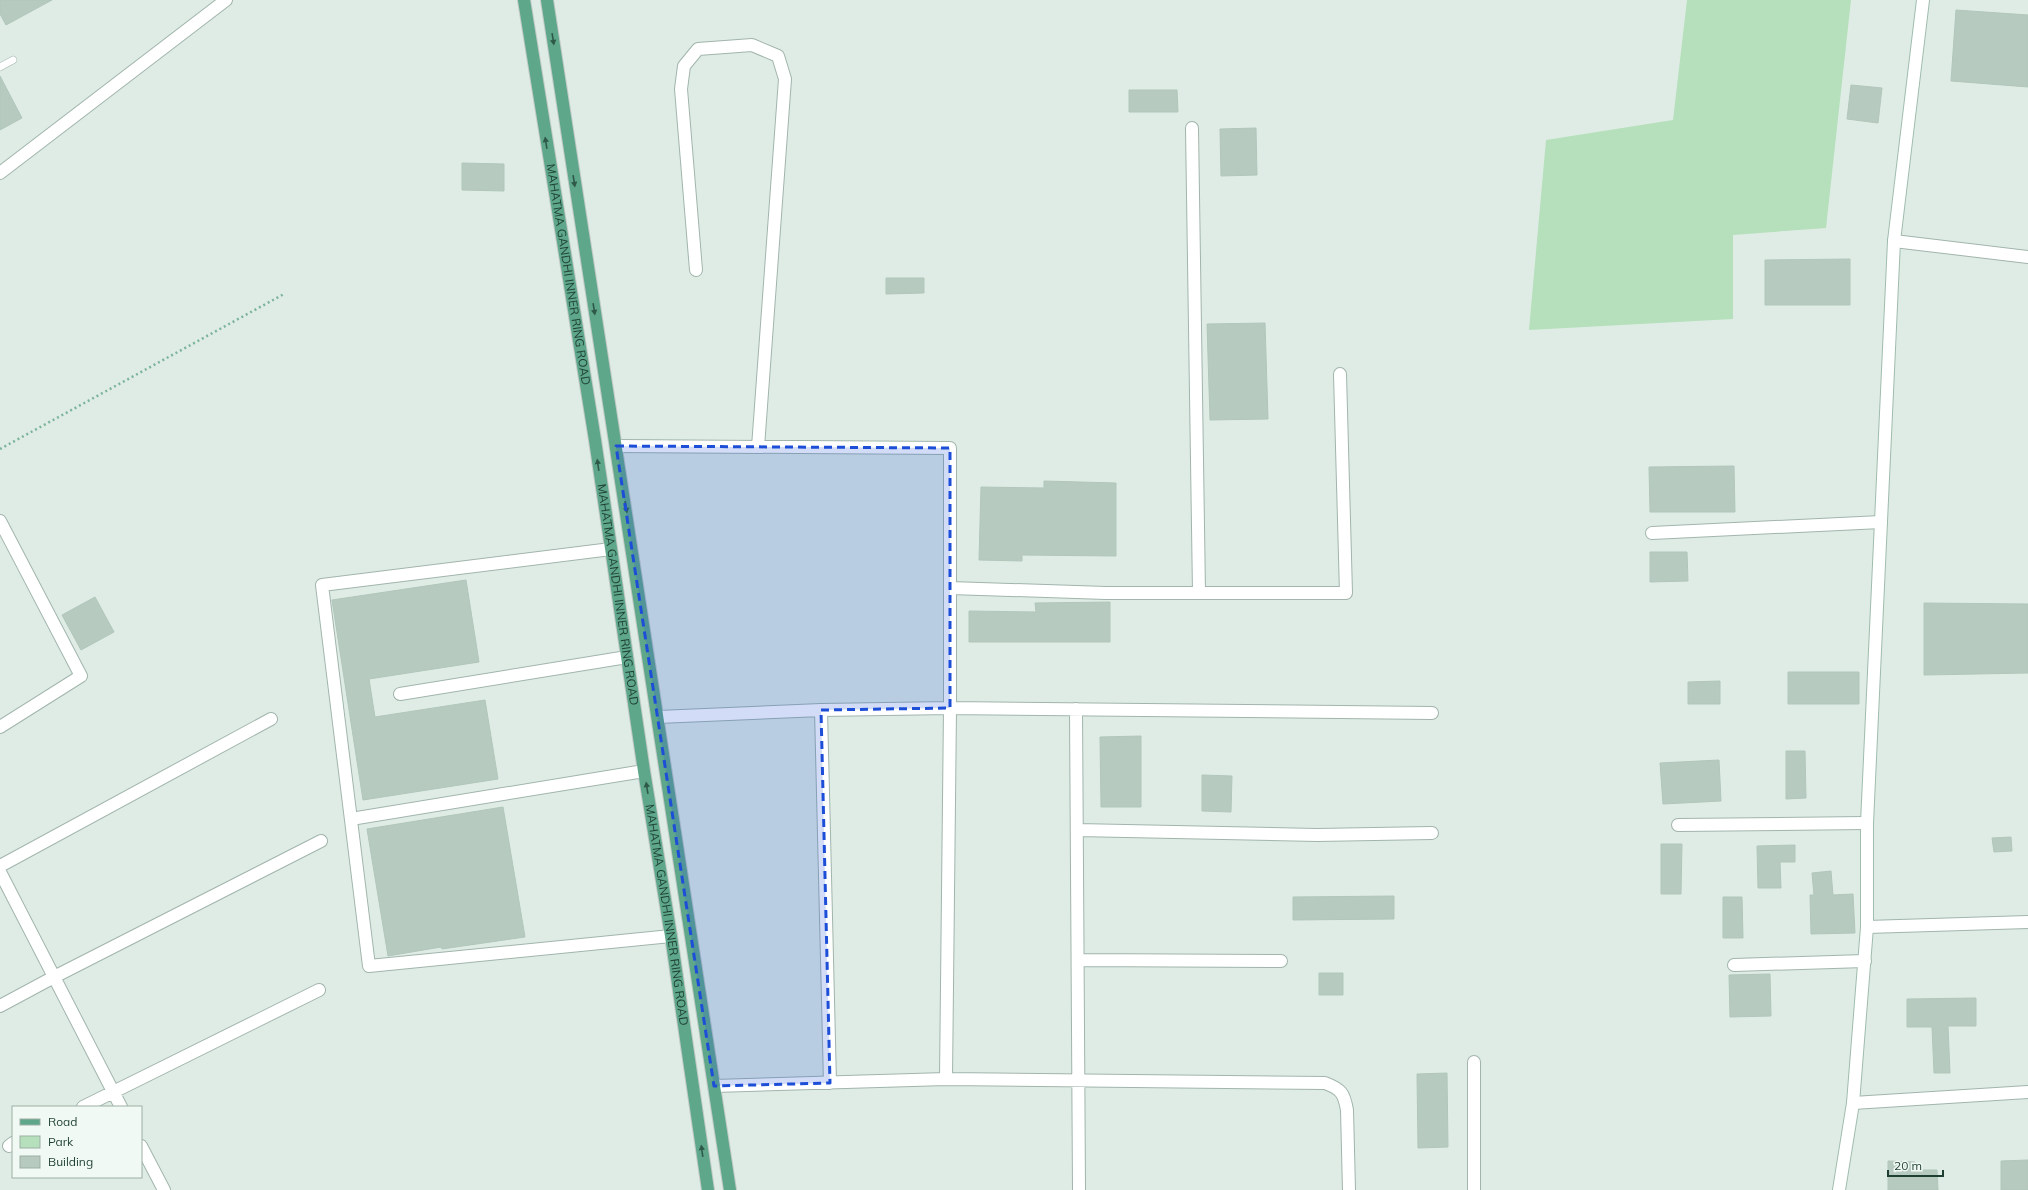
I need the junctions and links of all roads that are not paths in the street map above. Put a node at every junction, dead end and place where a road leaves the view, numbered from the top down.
1 (226, 0) edge
2 (524, 0) edge
3 (547, 0) edge
4 (1923, 0) edge
5 (13, 60) dead end
6 (0, 67) edge
7 (1192, 128) dead end
8 (0, 173) edge
9 (1894, 241) junction
10 (2028, 257) edge
11 (696, 270) dead end
12 (1340, 374) dead end
13 (616, 446) junction
14 (758, 447) junction
15 (0, 521) edge
16 (1881, 522) junction
17 (1652, 533) dead end
18 (611, 549) junction
19 (950, 588) junction
20 (1198, 593) junction
21 (627, 657) junction
22 (400, 694) dead end
23 (950, 708) junction
24 (1076, 709) junction
25 (821, 710) junction
26 (1432, 713) dead end
27 (658, 717) junction
28 (271, 719) dead end
29 (0, 727) edge
30 (644, 771) junction
31 (351, 819) junction
32 (1867, 823) junction
33 (1678, 825) dead end
34 (1077, 830) junction
35 (1432, 833) dead end
36 (321, 842) dead end
37 (0, 866) edge
38 (0, 872) edge
39 (2028, 922) edge
40 (1867, 927) junction
41 (671, 936) junction
42 (1078, 960) junction
43 (1281, 961) dead end
44 (1864, 961) junction
45 (1734, 965) dead end
46 (54, 977) junction
47 (319, 990) dead end
48 (0, 1006) edge
49 (1474, 1062) dead end
50 (946, 1078) junction
51 (1078, 1081) junction
52 (830, 1083) junction
53 (714, 1086) junction
54 (113, 1091) junction
55 (2028, 1092) edge
56 (1853, 1103) junction
57 (85, 1106) edge
58 (120, 1106) edge
59 (142, 1148) edge
60 (164, 1190) edge
61 (708, 1190) edge
62 (730, 1190) edge
63 (1079, 1190) edge
64 (1349, 1190) edge
65 (1474, 1190) edge
66 (1839, 1190) edge

1 - 8 street
18 -> 2 main road, MAHATMA GANDHI INNER RING ROAD
3 -> 13 main road, MAHATMA GANDHI INNER RING ROAD
4 - 9 street
5 - 6 lane
7 - 20 street
9 - 10 street
9 - 16 street
11 - 14 street
12 - 20 street
13 - 14 street
13 -> 27 main road, MAHATMA GANDHI INNER RING ROAD
14 - 19 street
15 - 29 street
16 - 17 street
16 - 32 street
18 - 21 main road, MAHATMA GANDHI INNER RING ROAD
18 - 31 street
19 - 20 street
19 - 23 street
21 - 22 street
21 - 30 main road, MAHATMA GANDHI INNER RING ROAD
23 - 24 street
23 - 25 street
23 - 50 street
24 - 26 street
24 - 34 street
25 - 27 street
25 - 52 street
27 - 53 main road, MAHATMA GANDHI INNER RING ROAD
28 - 37 street
30 - 31 street
41 -> 30 main road, MAHATMA GANDHI INNER RING ROAD
31 - 41 street
32 - 33 street
32 - 40 street
34 - 35 street
34 - 42 street
36 - 46 street
38 - 46 street
39 - 40 street
40 - 44 street
61 -> 41 main road, MAHATMA GANDHI INNER RING ROAD
42 - 43 street
42 - 51 street
44 - 45 street
44 - 56 street
46 - 48 street
46 - 54 street
47 - 54 street
49 - 65 street
50 - 51 street
50 - 52 street
51 - 63 street
51 - 64 street
52 - 53 street
53 - 62 main road, MAHATMA GANDHI INNER RING ROAD
54 - 57 street
54 - 58 street
55 - 56 street
56 - 66 street
59 - 60 street

